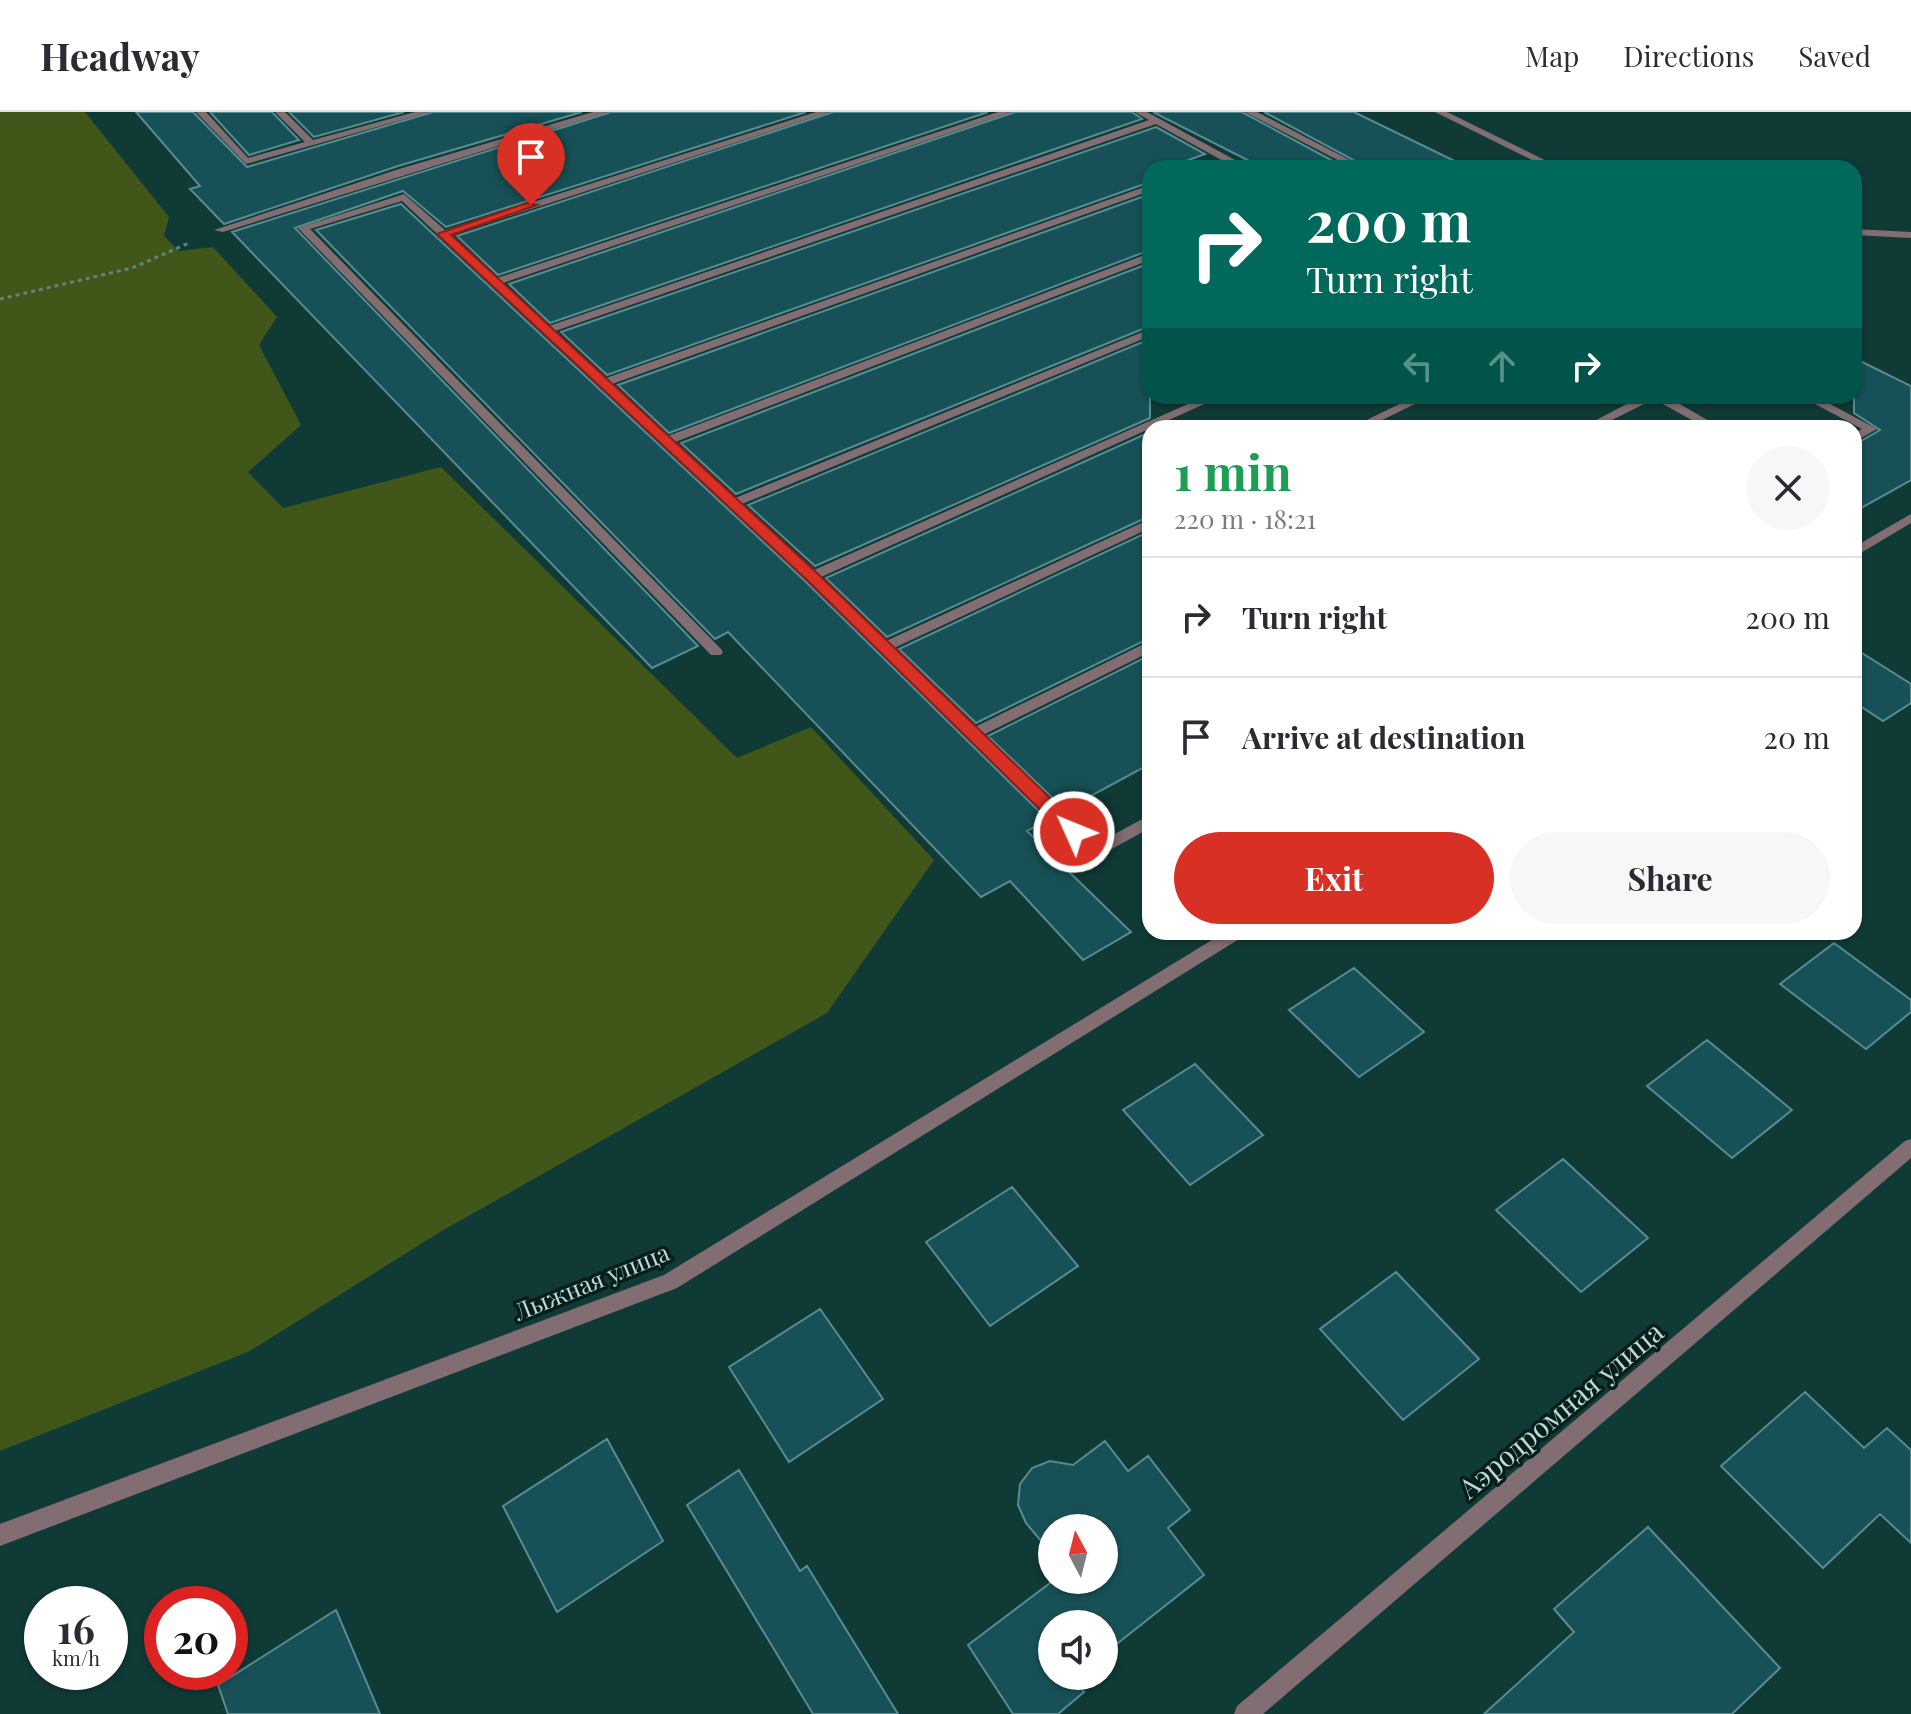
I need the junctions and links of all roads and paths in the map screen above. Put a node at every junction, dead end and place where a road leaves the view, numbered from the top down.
1 (201, 112) edge
2 (280, 112) edge
3 (425, 112) edge
4 (603, 112) edge
5 (825, 112) edge
6 (1007, 112) edge
7 (1140, 112) edge
8 (1250, 112) edge
9 (1440, 112) edge
10 (1156, 121) junction
11 (311, 143) junction
12 (1220, 160) edge
13 (1344, 160) edge
14 (1539, 160) edge
15 (1142, 191) edge
16 (219, 230) joint
17 (1862, 232) edge
18 (443, 234) junction
19 (1911, 235) edge
20 (1142, 259) edge
21 (495, 282) junction
22 (0, 299) edge
23 (547, 330) junction
24 (1142, 335) edge
25 (604, 383) junction
26 (1198, 404) edge
27 (1408, 404) edge
28 (1637, 404) edge
29 (1669, 404) edge
30 (1822, 404) edge
31 (1162, 420) edge
32 (1373, 420) edge
33 (1604, 420) edge
34 (1700, 420) edge
35 (1853, 420) edge
36 (1862, 424) edge
37 (1142, 429) edge
38 (1862, 434) edge
39 (666, 441) junction
40 (733, 503) junction
41 (1911, 518) edge
42 (1142, 527) edge
43 (1862, 548) edge
44 (812, 576) junction
45 (884, 647) junction
46 (1142, 650) edge
47 (716, 652) dead end
48 (973, 734) junction
49 (1142, 825) edge
50 (1225, 940) edge
51 (1911, 1147) edge
52 (0, 1535) edge
53 (1245, 1714) edge

1 - 11 street
2 - 11 street
3 - 11 street
4 - 16 street
5 - 18 street
6 - 21 street
7 - 10 street
8 - 13 street
9 - 14 street
10 - 12 street
10 - 23 street
15 - 25 street
16 - 22 path
17 - 19 street
18 - 21 street
18 - 47 street
20 - 39 street
21 - 23 street
23 - 25 street
24 - 40 street
25 - 39 street
26 - 31 street
27 - 32 street
28 - 33 street
29 - 34 street
30 - 35 street
36 - 38 street
37 - 44 street
39 - 40 street
40 - 44 street
41 - 43 street
42 - 45 street
44 - 45 street
45 - 48 street
46 - 48 street
48 - 49 street
50 - 52 street, Лыжная улица
51 - 53 street, Аэродромная улица

